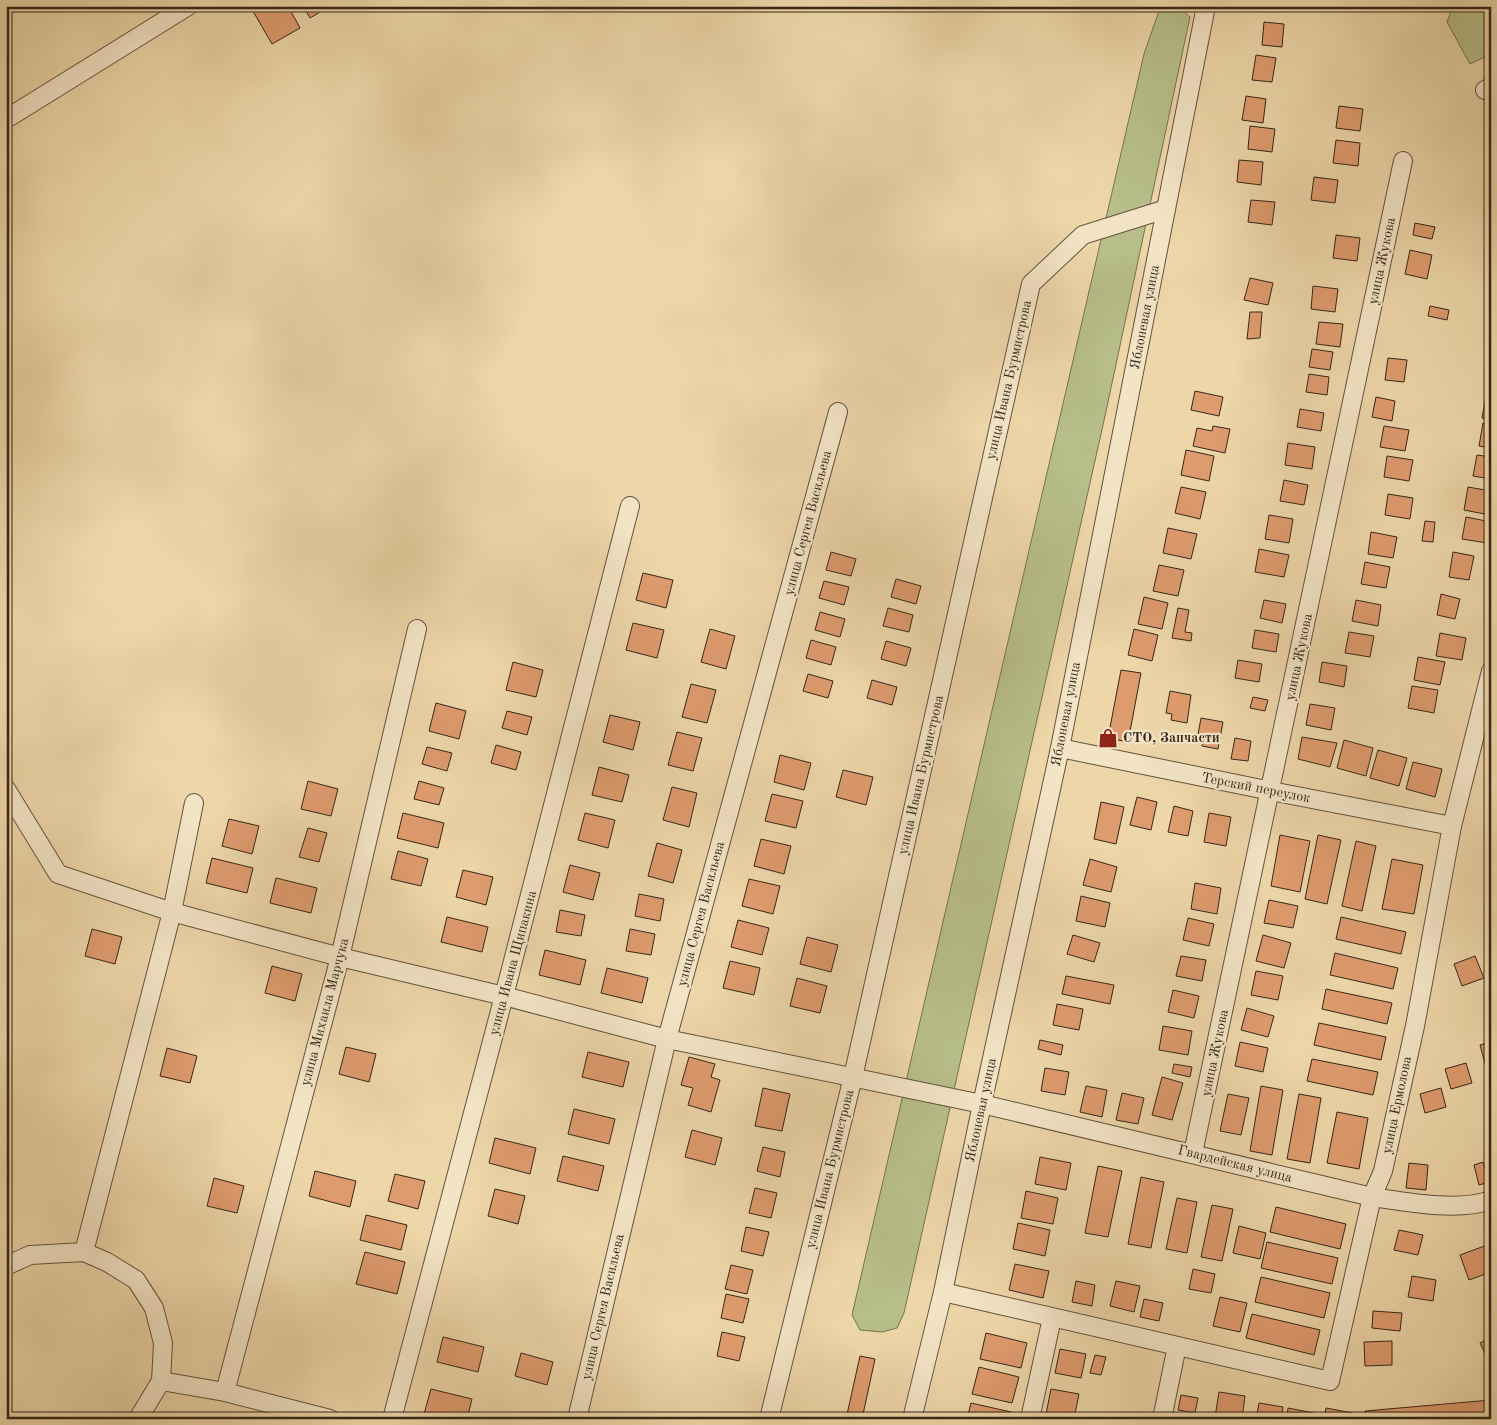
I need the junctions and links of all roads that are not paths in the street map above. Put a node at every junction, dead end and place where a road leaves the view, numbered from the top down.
1 (188, 6) edge
2 (1206, 6) edge
3 (6, 119) edge
4 (1403, 161) dead end
5 (1166, 209) junction
6 (838, 412) dead end
7 (630, 506) dead end
8 (417, 629) dead end
9 (1491, 671) edge
10 (1060, 748) junction
11 (6, 789) edge
12 (1271, 791) junction
13 (194, 803) dead end
14 (1452, 826) junction
15 (172, 912) junction
16 (340, 957) junction
17 (504, 996) junction
18 (667, 1038) junction
19 (853, 1077) junction
20 (982, 1104) junction
21 (1193, 1153) junction
22 (1372, 1197) junction
23 (1491, 1200) edge
24 (84, 1252) junction
25 (6, 1266) edge
26 (943, 1292) junction
27 (1052, 1318) junction
28 (1177, 1346) junction
29 (161, 1381) junction
30 (225, 1392) junction
31 (138, 1419) edge
32 (330, 1419) edge
33 (392, 1419) edge
34 (577, 1419) edge
35 (769, 1419) edge
36 (912, 1419) edge
37 (1030, 1419) edge
38 (1162, 1419) edge

1 - 3 street
2 - 5 street, Яблоневая улица
4 - 12 street, улица Жукова
5 - 10 street, Яблоневая улица
5 - 19 street, улица Ивана Бурмистрова
6 - 18 street, улица Сергея Васильева
7 - 17 street, улица Ивана Щипакина
8 - 16 street, улица Михаила Марчука
9 - 14 street, улица Ермолова
10 - 12 street, Терский переулок
10 - 20 street, Яблоневая улица
11 - 15 street, Гвардейская улица
12 - 14 street, Терский переулок
12 - 21 street, улица Жукова
13 - 15 street
14 - 22 street, улица Ермолова
15 - 16 street, Гвардейская улица
15 - 24 street
16 - 17 street, Гвардейская улица
16 - 30 street, улица Михаила Марчука
17 - 18 street, Гвардейская улица
17 - 33 street, улица Ивана Щипакина
18 - 19 street, Гвардейская улица
18 - 34 street, улица Сергея Васильева
19 - 20 street, Гвардейская улица
19 - 35 street, улица Ивана Бурмистрова
20 - 21 street, Гвардейская улица
20 - 26 street, Яблоневая улица
21 - 22 street, Гвардейская улица
22 - 23 street, Гвардейская улица
22 - 28 street, улица Ермолова
24 - 25 street
24 - 29 street
26 - 27 street
26 - 36 street, Яблоневая улица
27 - 28 street
27 - 37 street
28 - 38 street
29 - 30 street
29 - 31 street
30 - 32 street

